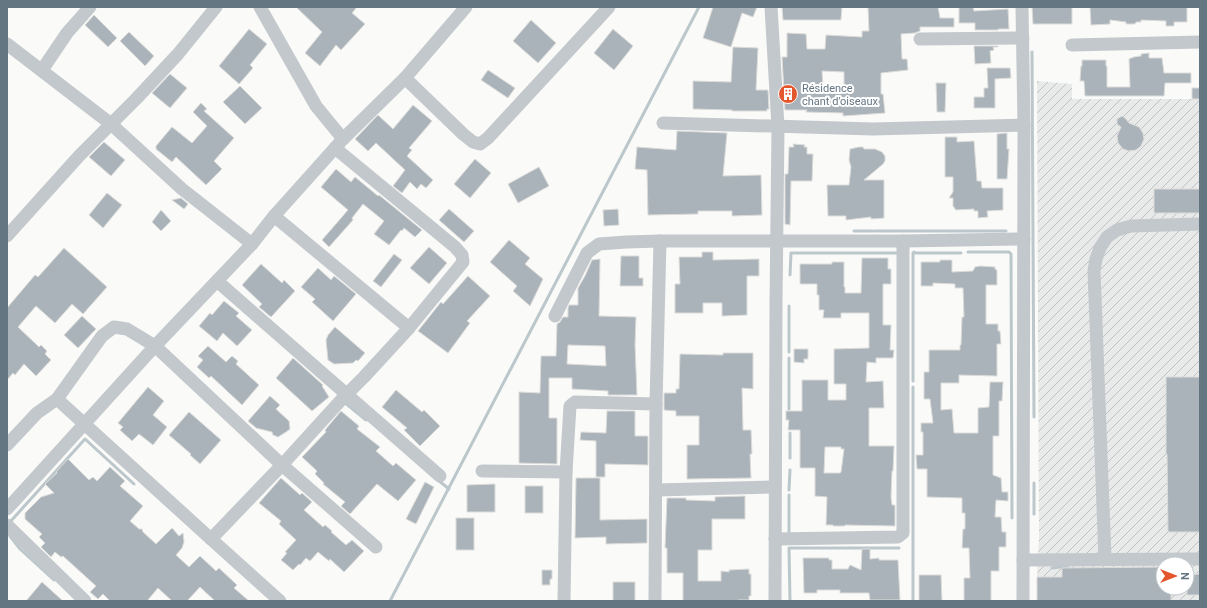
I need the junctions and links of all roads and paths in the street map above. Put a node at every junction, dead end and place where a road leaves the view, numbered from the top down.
1 (90, 7) edge
2 (216, 7) edge
3 (260, 7) edge
4 (466, 7) edge
5 (610, 7) edge
6 (771, 7) edge
7 (1022, 7) edge
8 (1023, 38) junction
9 (920, 39) dead end
10 (1200, 42) edge
11 (7, 44) edge
12 (1072, 45) dead end
13 (42, 70) junction
14 (405, 78) junction
15 (663, 123) dead end
16 (111, 124) junction
17 (1024, 125) junction
18 (778, 127) junction
19 (339, 144) junction
20 (274, 216) junction
21 (1200, 224) edge
22 (7, 236) edge
23 (1024, 239) junction
24 (660, 241) junction
25 (777, 241) junction
26 (904, 241) junction
27 (252, 244) junction
28 (217, 281) junction
29 (555, 316) dead end
30 (409, 328) junction
31 (156, 346) junction
32 (347, 394) junction
33 (57, 399) junction
34 (656, 404) junction
35 (84, 425) junction
36 (7, 445) edge
37 (282, 465) junction
38 (482, 471) dead end
39 (566, 472) junction
40 (440, 476) dead end
41 (775, 487) junction
42 (656, 490) junction
43 (7, 509) edge
44 (7, 524) edge
45 (775, 539) junction
46 (211, 540) junction
47 (376, 547) dead end
48 (1105, 559) junction
49 (1200, 559) edge
50 (1023, 560) junction
51 (655, 599) dead end
52 (85, 601) edge
53 (280, 601) edge
54 (564, 601) edge
55 (775, 601) edge
56 (1023, 601) edge

1 - 13 street
2 - 16 street
3 - 19 street
4 - 14 street
5 - 14 street
6 - 18 street
7 - 8 street
8 - 9 street
8 - 17 street
10 - 12 street
11 - 13 street
13 - 16 street
14 - 19 street
15 - 18 street
16 - 22 street
16 - 27 street
17 - 18 street
17 - 23 street
18 - 25 street
19 - 20 street
19 - 30 street
20 - 27 street
20 - 30 street
21 - 48 street
23 - 26 street
23 - 50 street
24 - 25 street
24 - 29 street
24 - 34 street
25 - 26 street
25 - 41 street
26 - 45 street
27 - 28 street
28 - 31 street
28 - 32 street
30 - 32 street
31 - 33 street
31 - 35 street
31 - 37 street
32 - 37 street
32 - 40 street
33 - 35 street
33 - 36 street
34 - 39 street
34 - 42 street
35 - 43 street
35 - 46 street
37 - 46 street
37 - 47 street
38 - 39 street
39 - 54 street
41 - 42 street
41 - 45 street
42 - 51 street
44 - 52 street
45 - 55 street
46 - 53 street
48 - 49 street
48 - 50 street
50 - 56 street

